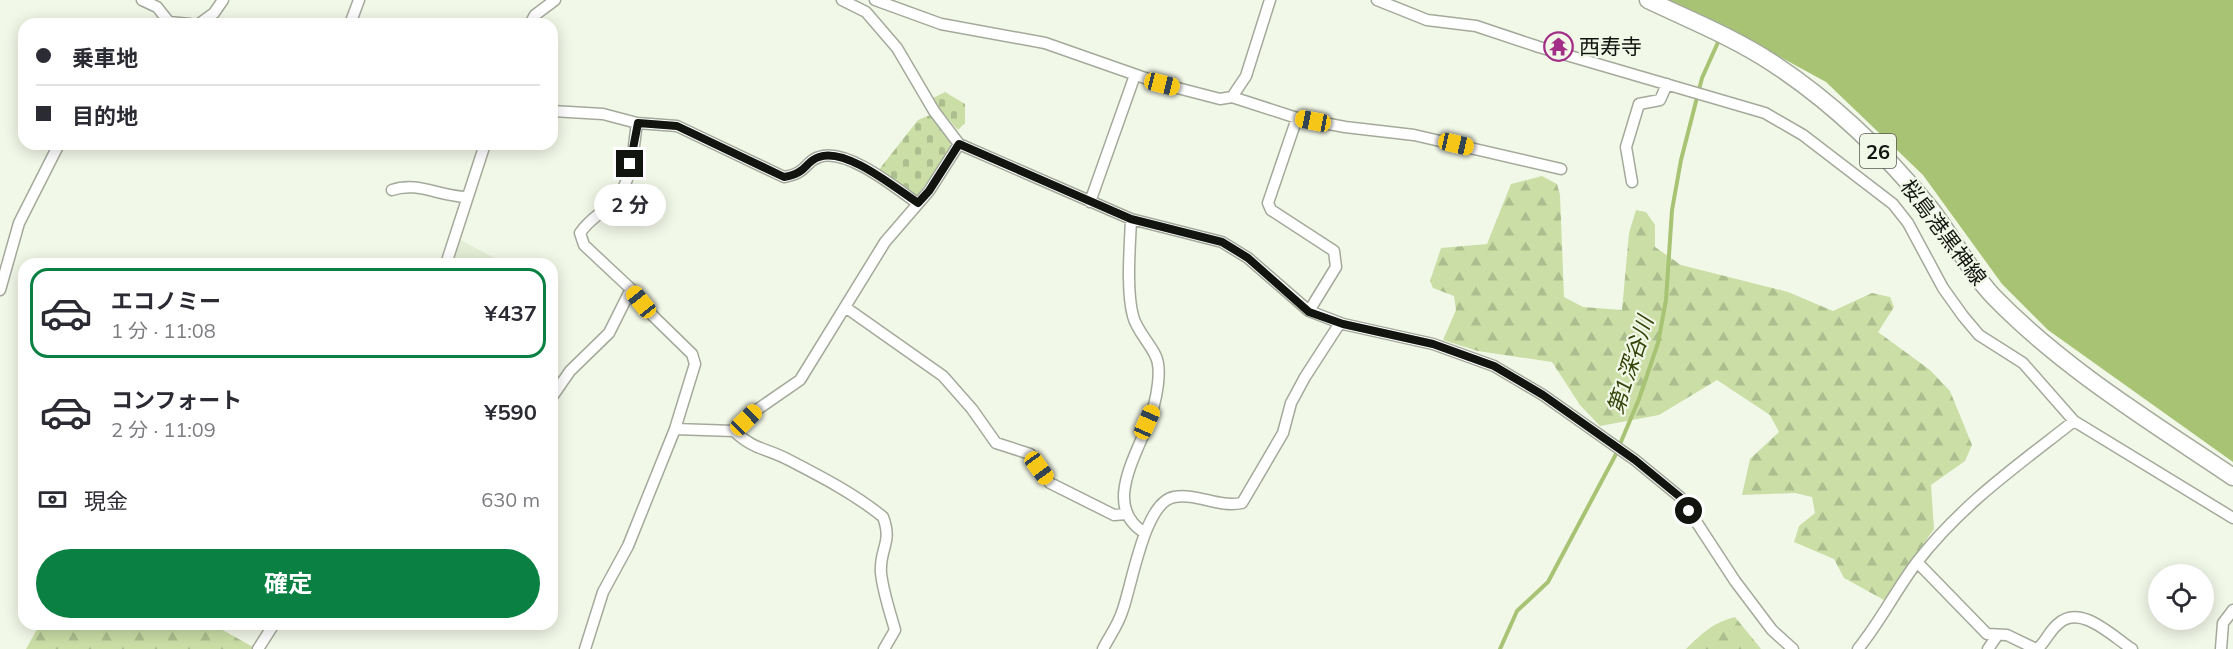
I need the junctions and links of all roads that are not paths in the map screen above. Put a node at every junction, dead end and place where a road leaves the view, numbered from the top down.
1 (142, 0) edge
2 (223, 0) edge
3 (359, 0) edge
4 (555, 0) edge
5 (842, 0) edge
6 (875, 0) edge
7 (1270, 0) edge
8 (1377, 0) edge
9 (1648, 0) edge
10 (866, 12) junction
11 (165, 18) edge
12 (207, 18) edge
13 (352, 18) edge
14 (533, 18) edge
15 (1135, 75) junction
16 (1667, 84) junction
17 (1232, 97) junction
18 (558, 111) edge
19 (1297, 118) junction
20 (638, 123) junction
21 (959, 144) junction
22 (56, 150) edge
23 (483, 150) edge
24 (1561, 169) dead end
25 (1632, 182) dead end
26 (392, 190) dead end
27 (466, 197) junction
28 (1090, 202) junction
29 (918, 203) junction
30 (1131, 219) junction
31 (448, 258) edge
32 (631, 289) junction
33 (0, 290) edge
34 (845, 307) junction
35 (1309, 312) junction
36 (1340, 323) junction
37 (558, 388) edge
38 (2074, 421) junction
39 (675, 429) junction
40 (734, 432) junction
41 (2233, 477) edge
42 (1126, 514) junction
43 (2233, 518) edge
44 (1145, 533) junction
45 (1917, 562) junction
46 (2233, 610) edge
47 (270, 630) edge
48 (1997, 636) junction
49 (258, 649) edge
50 (585, 649) edge
51 (884, 649) edge
52 (1102, 649) edge
53 (1792, 649) edge
54 (1858, 649) edge
55 (1988, 649) edge
56 (2036, 649) edge
57 (2132, 649) edge
58 (2221, 649) edge

1 - 11 street
2 - 12 street
3 - 13 street
4 - 14 street
5 - 10 street
6 - 10 street
6 - 15 street
7 - 17 street
8 - 16 street
9 - 41 main road, 桜島港黒神線 / 26
10 - 21 street
15 - 17 street
15 - 28 street
16 - 25 street
16 - 38 street
17 - 19 street
18 - 20 street
19 - 24 street
19 - 35 street
20 - 29 street
20 - 32 street
21 - 28 street
21 - 29 street
22 - 33 street
23 - 27 street
26 - 27 street
27 - 31 street
28 - 30 street
29 - 34 street
30 - 35 street
30 - 42 street
32 - 37 street
32 - 39 street
34 - 40 street
34 - 42 street
35 - 36 street
36 - 44 street
36 - 53 street
38 - 43 street
38 - 45 street
39 - 40 street
39 - 50 street
40 - 51 street
42 - 44 street
44 - 52 street
45 - 48 street
45 - 54 street
46 - 58 street
47 - 49 street
48 - 55 street
48 - 56 street
56 - 57 street

